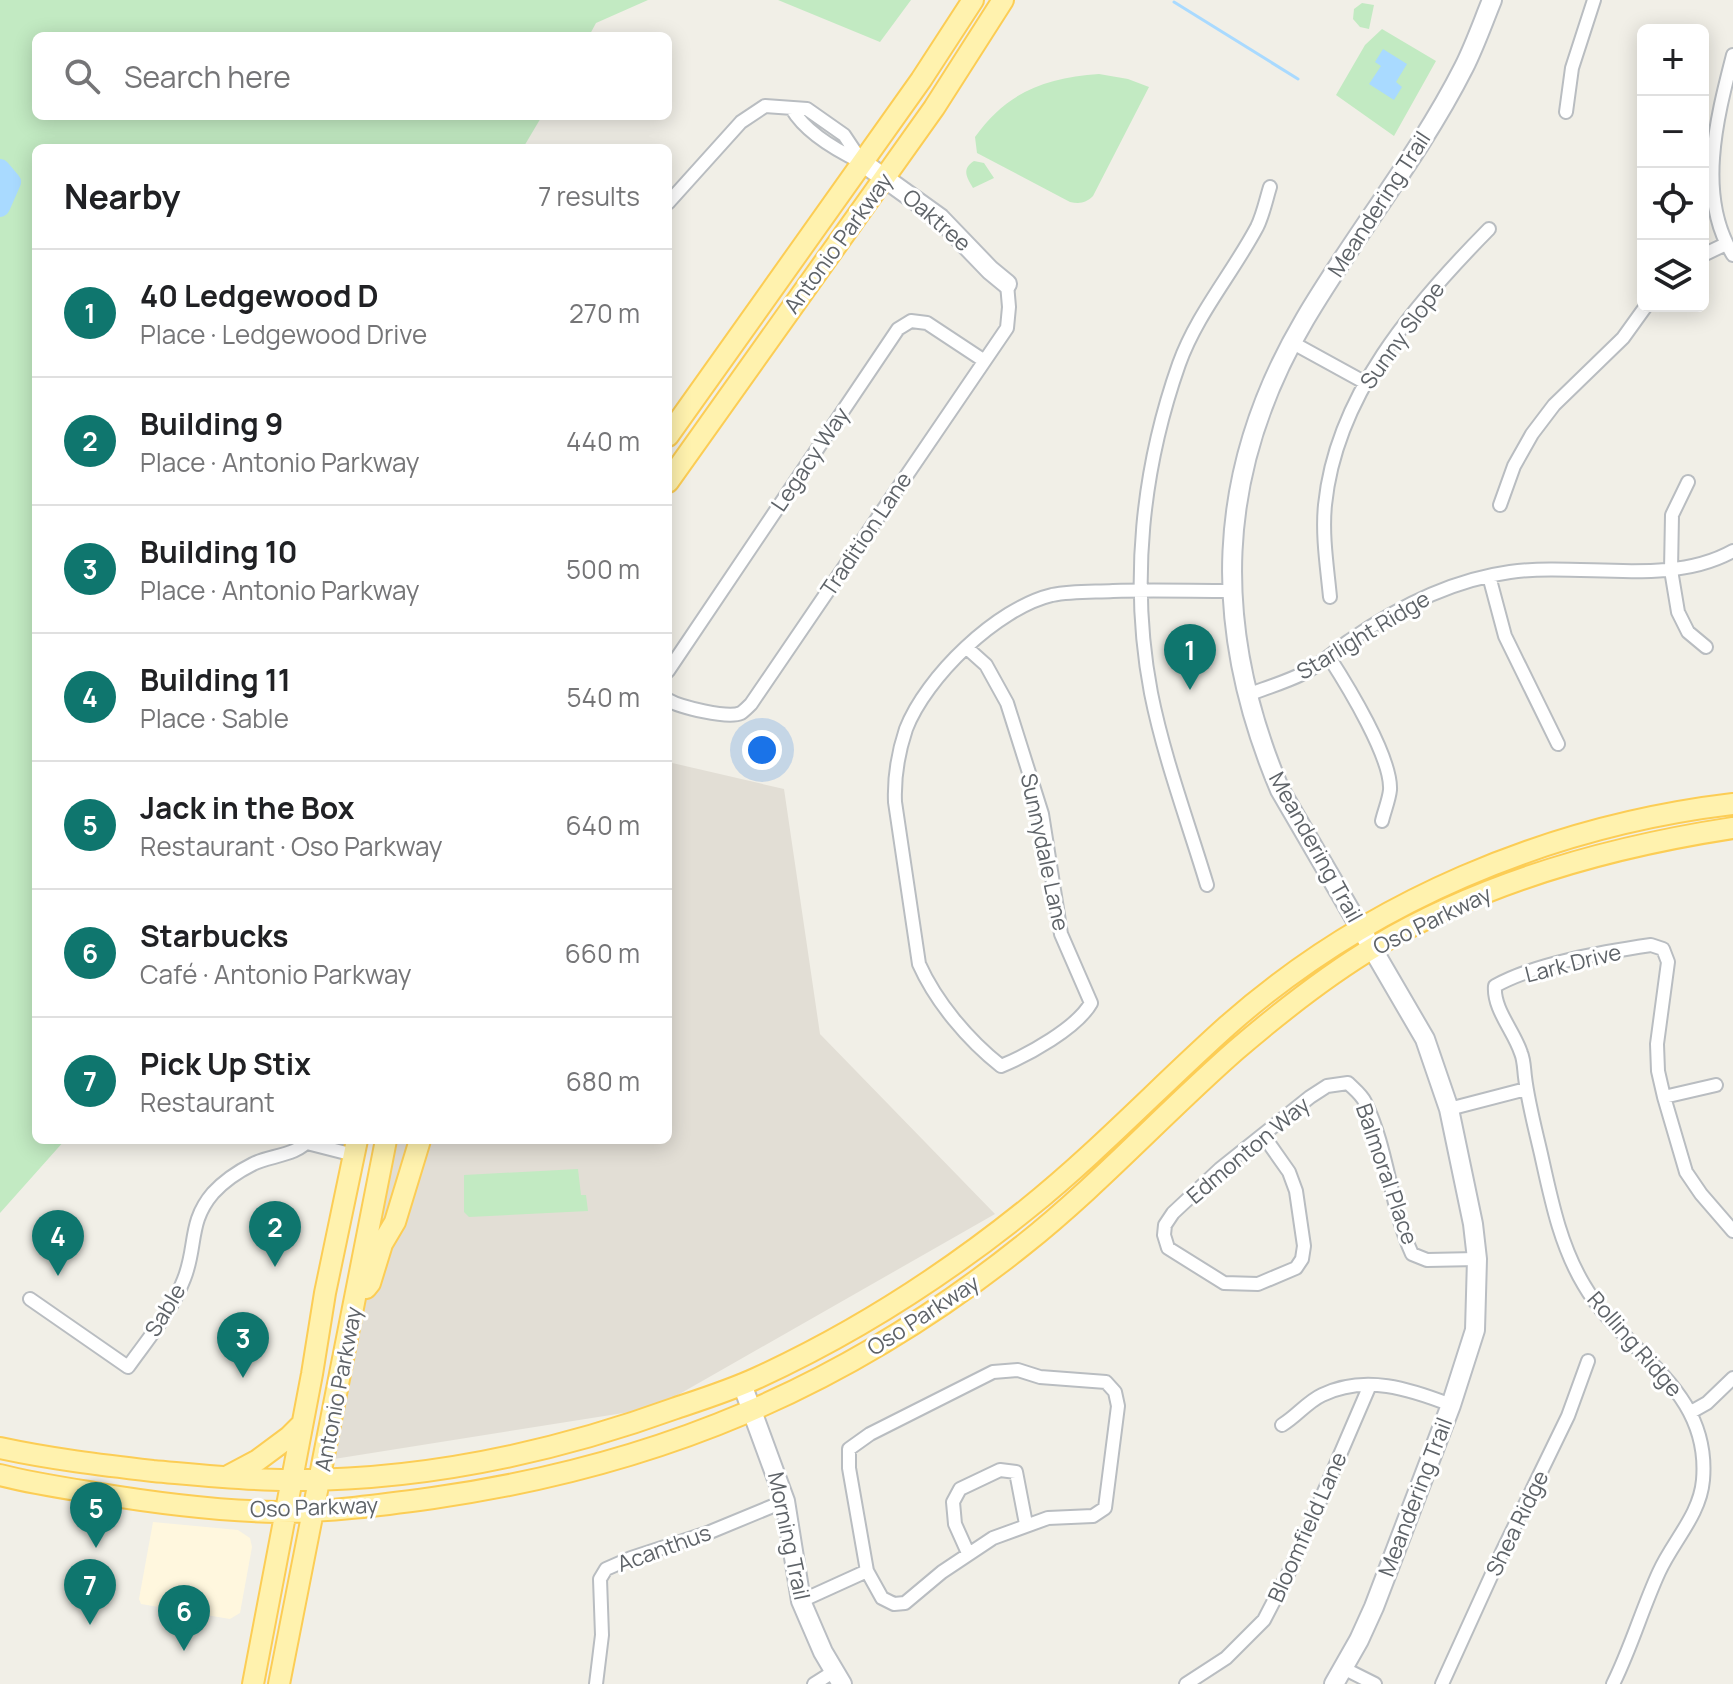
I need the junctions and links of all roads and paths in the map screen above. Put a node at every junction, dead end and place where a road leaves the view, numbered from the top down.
1 (973, 0) edge
2 (1003, 0) edge
3 (1492, 0) edge
4 (1594, 0) edge
5 (1733, 55) edge
6 (1566, 112) dead end
7 (862, 162) junction
8 (886, 177) junction
9 (1270, 187) dead end
10 (672, 199) edge
11 (1489, 229) dead end
12 (1730, 249) edge
13 (1709, 254) edge
14 (1007, 284) joint
15 (1642, 312) edge
16 (1293, 343) junction
17 (983, 360) junction
18 (1364, 382) junction
19 (672, 430) edge
20 (672, 476) edge
21 (1688, 482) dead end
22 (1500, 505) dead end
23 (1733, 551) edge
24 (1671, 570) junction
25 (1489, 576) junction
26 (1142, 590) junction
27 (1230, 591) junction
28 (1330, 597) dead end
29 (1706, 647) dead end
30 (967, 648) junction
31 (1329, 657) junction
32 (672, 665) edge
33 (1247, 695) junction
34 (672, 702) edge
35 (1558, 744) dead end
36 (1733, 804) edge
37 (1382, 821) dead end
38 (1733, 828) edge
39 (1207, 885) dead end
40 (1362, 928) junction
41 (1373, 947) junction
42 (1494, 998) joint
43 (1348, 1083) joint
44 (1716, 1085) dead end
45 (1526, 1089) junction
46 (1664, 1097) junction
47 (1449, 1109) junction
48 (1263, 1135) junction
49 (303, 1144) edge
50 (324, 1144) edge
51 (385, 1144) edge
52 (419, 1144) edge
53 (356, 1148) edge
54 (1733, 1231) edge
55 (1477, 1259) junction
56 (30, 1299) dead end
57 (354, 1304) junction
58 (1588, 1361) dead end
59 (1733, 1378) edge
60 (742, 1384) junction
61 (1370, 1385) junction
62 (1451, 1405) junction
63 (754, 1411) junction
64 (1691, 1412) junction
65 (301, 1425) junction
66 (1282, 1425) dead end
67 (0, 1448) edge
68 (0, 1475) edge
69 (224, 1478) junction
70 (320, 1479) junction
71 (292, 1480) junction
72 (785, 1501) junction
73 (311, 1511) junction
74 (284, 1512) junction
75 (1026, 1524) junction
76 (968, 1553) junction
77 (867, 1571) junction
78 (801, 1601) junction
79 (1338, 1676) edge
80 (838, 1678) edge
81 (253, 1684) edge
82 (279, 1684) edge
83 (596, 1684) edge
84 (814, 1684) edge
85 (1186, 1684) edge
86 (1375, 1684) edge
87 (1442, 1684) edge
88 (1613, 1684) edge

1 - 7 main road, Antonio Parkway
2 - 8 main road, Antonio Parkway
3 - 16 street, Meandering Trail
4 - 6 street
5 - 12 street
7 - 8 street, Oaktree
7 - 10 street
7 - 19 main road, Antonio Parkway
8 - 14 street, Oaktree
8 - 20 main road, Antonio Parkway
9 - 26 street
11 - 18 street, Sunny Slope
12 - 13 street
14 - 17 street, Tradition Lane
15 - 22 street
16 - 18 street
16 - 27 street, Meandering Trail
17 - 32 street, Legacy Way
17 - 34 street, Tradition Lane
18 - 28 street, Sunny Slope
21 - 24 street
23 - 24 street, Starlight Ridge
24 - 25 street, Starlight Ridge
24 - 29 street
25 - 31 street, Starlight Ridge
25 - 35 street
26 - 27 street
26 - 30 street
26 - 39 street
27 - 33 street, Meandering Trail
30 - 30 street, Sunnydale Lane
31 - 33 street, Starlight Ridge
31 - 37 street
33 - 40 street, Meandering Trail
36 - 40 main road, Oso Parkway
38 - 41 main road, Oso Parkway
40 - 41 street, Meandering Trail
40 - 60 main road, Oso Parkway
41 - 47 street, Meandering Trail
41 - 63 main road, Oso Parkway
42 - 45 street, Rolling Ridge
42 - 46 street, Lark Drive
43 - 48 street, Edmonton Way
43 - 55 street, Balmoral Place
44 - 46 street
45 - 47 street
45 - 64 street, Rolling Ridge
46 - 54 street
47 - 55 street, Meandering Trail
48 - 48 street, Edmonton Way
49 - 56 street, Sable
50 - 53 street, Sable
51 - 57 main road, Antonio Parkway
52 - 57 main road
53 - 65 main road, Antonio Parkway
55 - 62 street, Meandering Trail
57 - 70 main road, Antonio Parkway
58 - 87 street, Shea Ridge
59 - 64 street
60 - 63 street, Morning Trail
60 - 70 main road, Oso Parkway
61 - 62 street
61 - 66 street
61 - 85 street, Bloomfield Lane
62 - 79 street, Meandering Trail
63 - 72 street, Morning Trail
63 - 73 main road, Oso Parkway
64 - 88 street, Rolling Ridge
65 - 69 main road
65 - 71 main road, Antonio Parkway
67 - 69 main road, Oso Parkway
68 - 74 main road, Oso Parkway
69 - 71 main road, Oso Parkway
70 - 71 main road, Oso Parkway
70 - 73 main road, Antonio Parkway
71 - 74 main road, Antonio Parkway
72 - 78 street, Morning Trail
72 - 83 street, Acanthus
73 - 74 main road, Oso Parkway
73 - 82 main road, Antonio Parkway
74 - 81 main road, Antonio Parkway
75 - 76 street
75 - 76 street
75 - 77 street
76 - 77 street
77 - 78 street
78 - 80 street, Morning Trail
79 - 86 street
80 - 84 street

